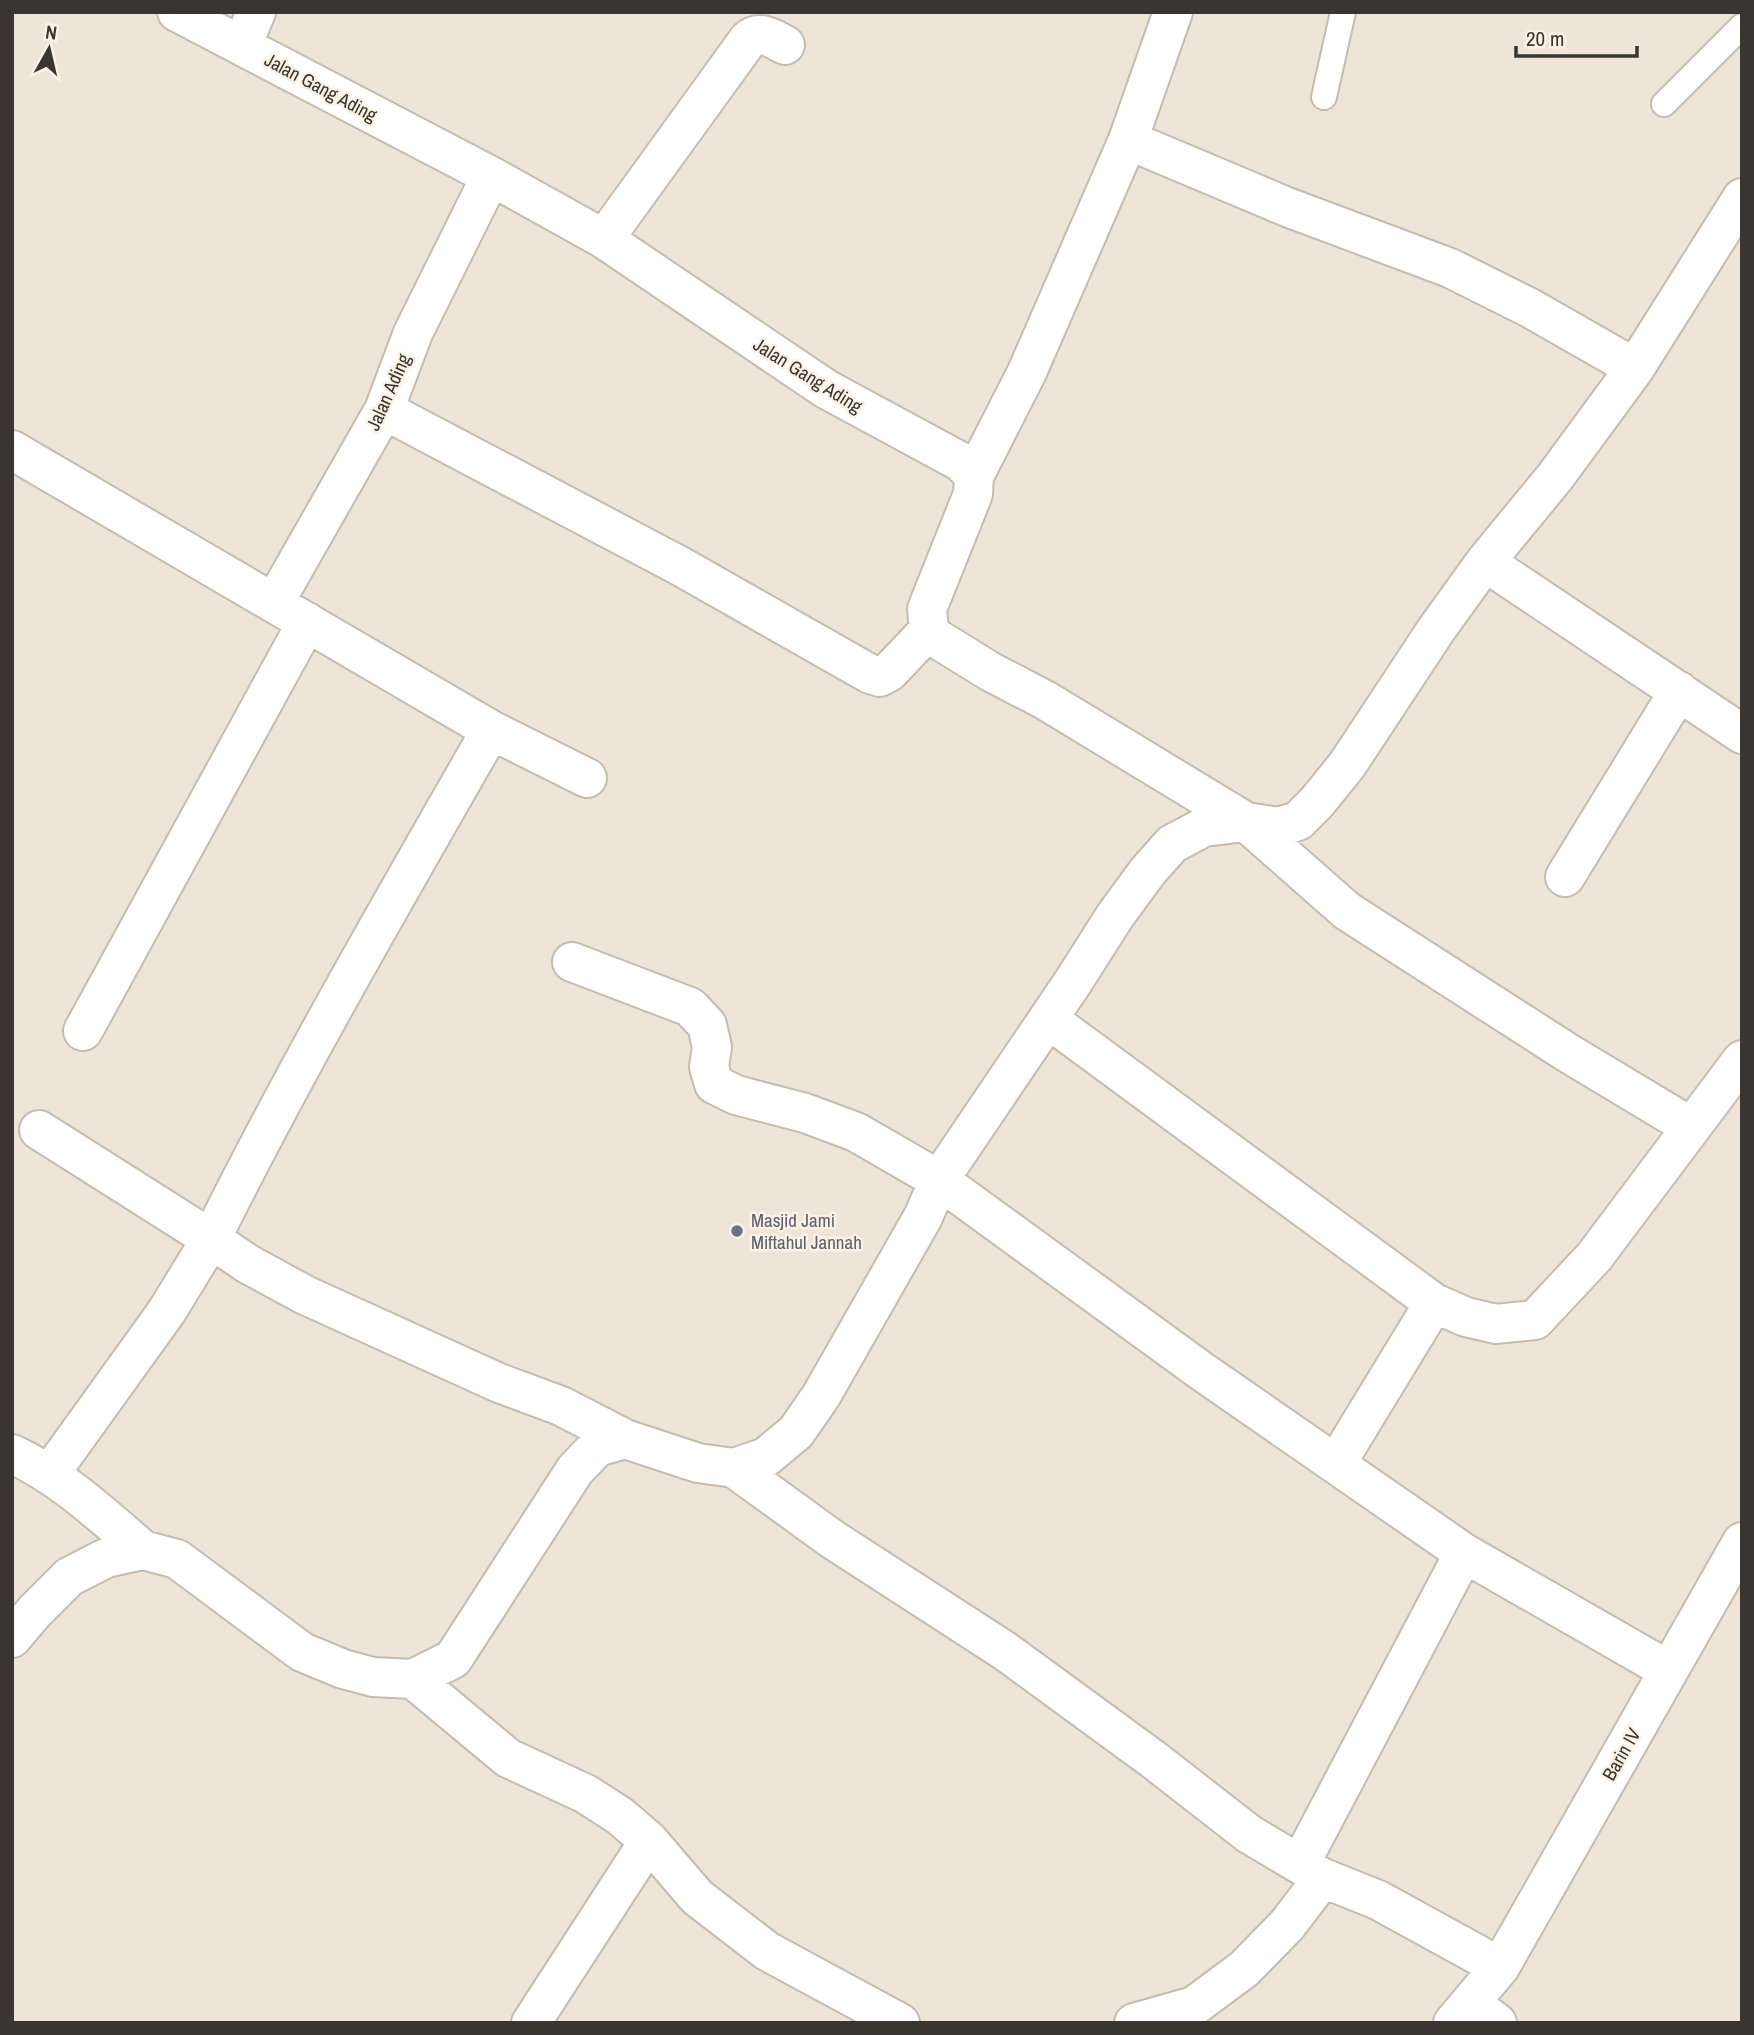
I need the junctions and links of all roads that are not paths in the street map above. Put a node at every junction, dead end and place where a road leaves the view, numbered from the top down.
1 (177, 12) edge
2 (1173, 12) edge
3 (1343, 12) edge
4 (1742, 26) edge
5 (249, 29) edge
6 (785, 45) dead end
7 (1324, 97) dead end
8 (1664, 104) dead end
9 (1128, 140) junction
10 (491, 176) junction
11 (1742, 198) edge
12 (604, 239) junction
13 (1635, 368) junction
14 (384, 410) junction
15 (12, 450) edge
16 (974, 476) junction
17 (1485, 562) junction
18 (274, 603) junction
19 (307, 622) junction
20 (929, 630) junction
21 (1679, 691) junction
22 (491, 730) junction
23 (1742, 734) edge
24 (587, 778) dead end
25 (1245, 822) junction
26 (1564, 877) dead end
27 (572, 962) dead end
28 (1048, 1019) junction
29 (83, 1031) dead end
30 (1742, 1060) edge
31 (1691, 1127) junction
32 (39, 1130) dead end
33 (939, 1181) junction
34 (211, 1239) junction
35 (1434, 1303) junction
36 (625, 1439) junction
37 (12, 1454) edge
38 (1336, 1464) junction
39 (734, 1468) junction
40 (49, 1475) junction
41 (1742, 1542) edge
42 (143, 1550) junction
43 (1464, 1553) junction
44 (12, 1638) edge
45 (1668, 1670) junction
46 (413, 1679) junction
47 (649, 1841) junction
48 (1311, 1871) junction
49 (1500, 1967) junction
50 (1206, 2014) edge
51 (1474, 2016) edge
52 (531, 2023) edge
53 (900, 2023) edge
54 (1134, 2023) edge

1 - 5 street, Jalan Gang Ading
2 - 9 street
3 - 7 lane
4 - 8 lane
5 - 10 street, Jalan Gang Ading
6 - 12 street
9 - 13 street
9 - 16 street
10 - 12 street, Jalan Gang Ading
10 - 14 street, Jalan Ading
11 - 13 street
12 - 16 street, Jalan Gang Ading
13 - 17 street
14 - 18 street, Jalan Ading
14 - 20 street
15 - 18 street
16 - 20 street
17 - 21 street
17 - 25 street
18 - 19 street
19 - 22 street
19 - 29 street
20 - 25 street
21 - 23 street
21 - 26 street
22 - 24 street
22 - 34 street
25 - 28 street
25 - 31 street
27 - 33 street
28 - 33 street
28 - 35 street
30 - 31 street
31 - 35 street
32 - 34 street
33 - 38 street
33 - 39 street
34 - 36 street
34 - 40 street
35 - 38 street
36 - 39 street
36 - 46 street
37 - 40 street
38 - 43 street
39 - 48 street
40 - 42 street
41 - 45 street, Barin IV
42 - 44 street
42 - 46 street
43 - 45 street
43 - 48 street
45 - 49 street, Barin IV
46 - 47 street
47 - 52 street
47 - 53 street
48 - 49 street
48 - 50 street
49 - 51 street, Barin IV
50 - 54 street

